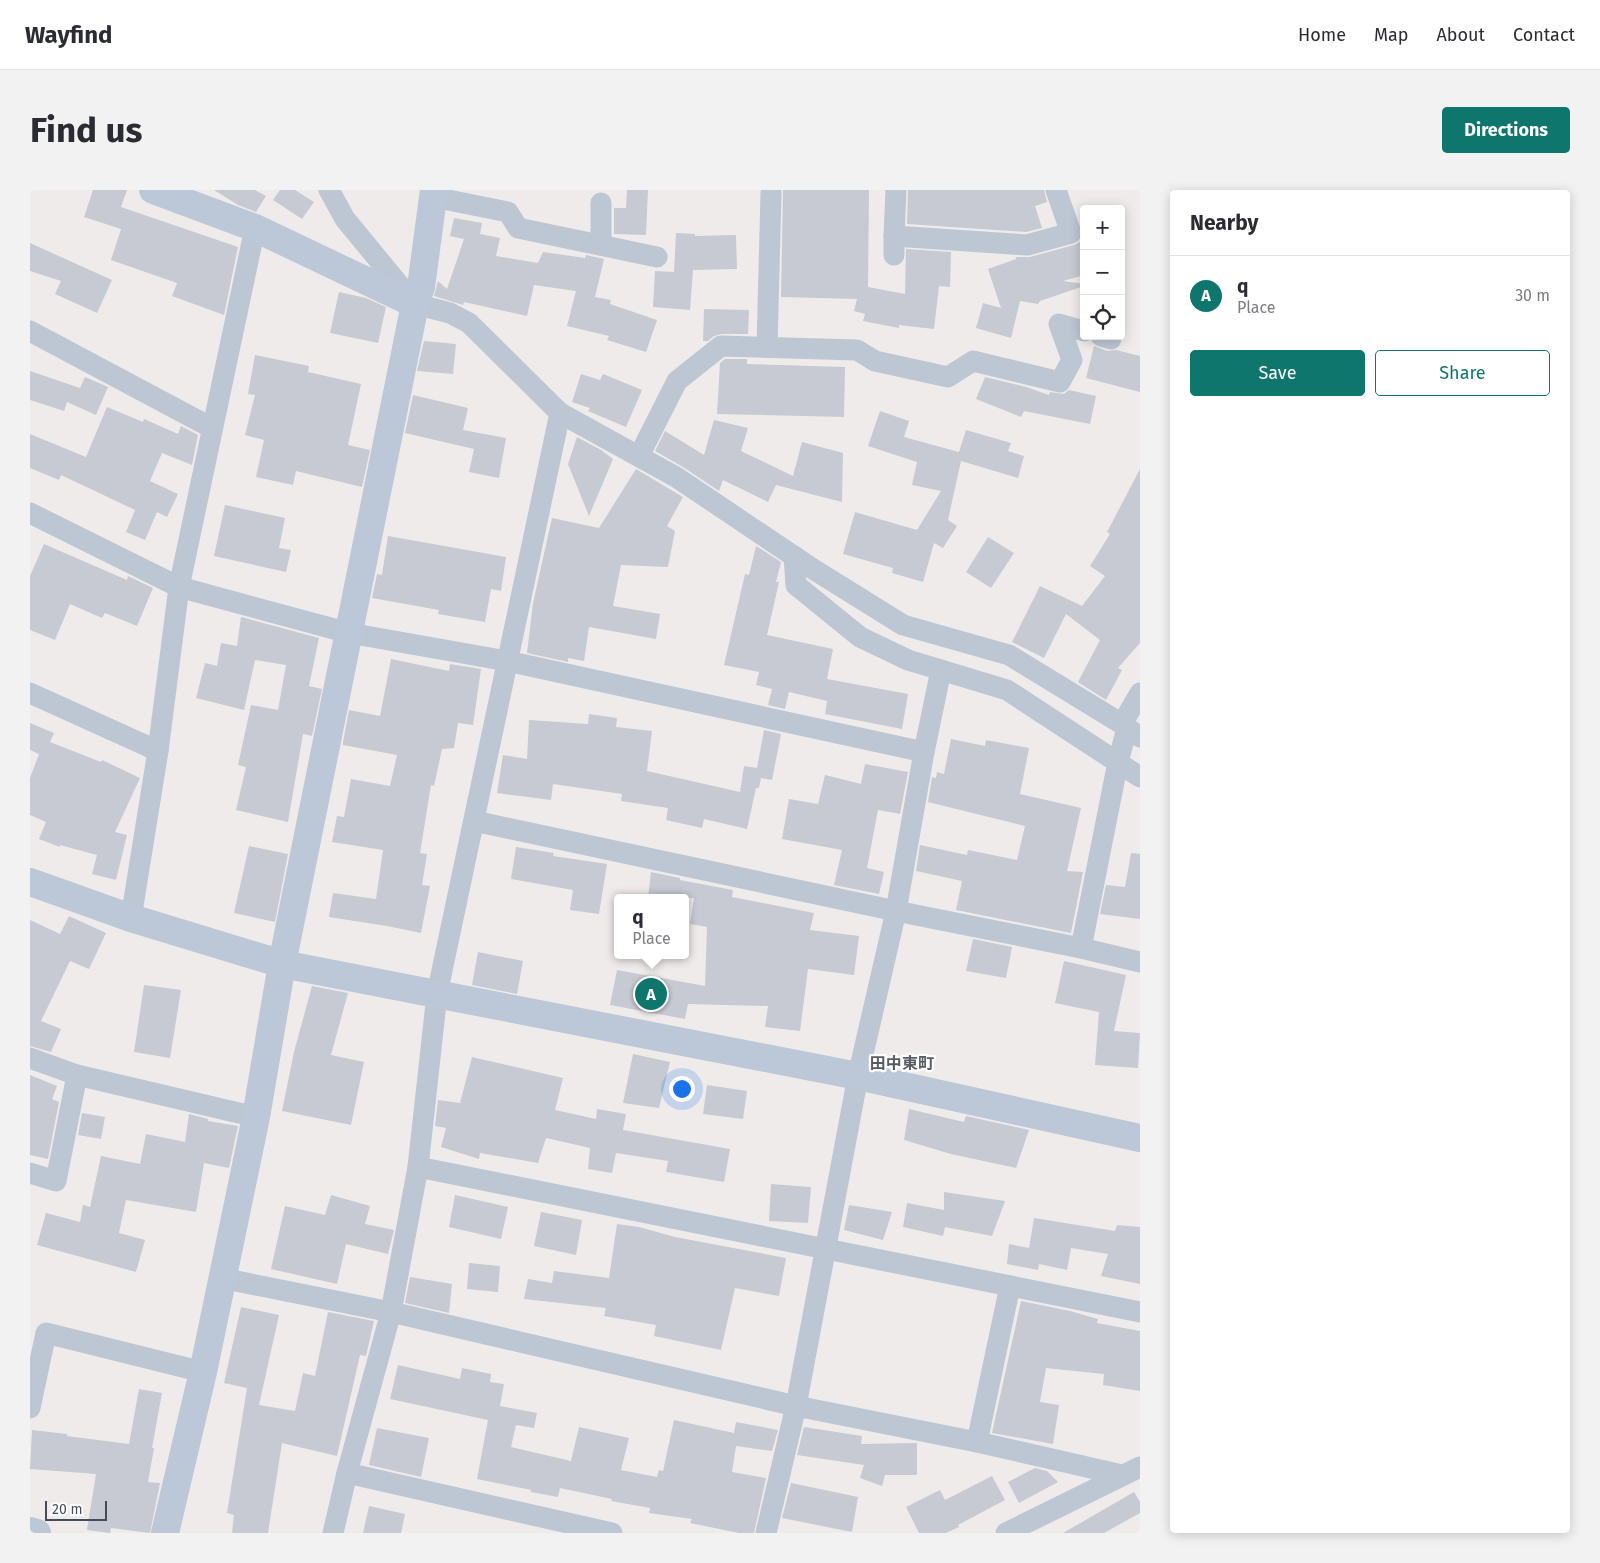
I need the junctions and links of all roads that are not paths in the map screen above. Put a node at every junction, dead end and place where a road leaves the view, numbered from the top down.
1 (153, 190) edge
2 (329, 190) edge
3 (896, 190) edge
4 (1056, 190) edge
5 (434, 193) edge
6 (771, 193) dead end
7 (601, 203) dead end
8 (255, 228) junction
9 (601, 245) junction
10 (657, 257) dead end
11 (415, 304) junction
12 (1080, 330) edge
13 (30, 331) edge
14 (767, 347) junction
15 (560, 413) junction
16 (212, 428) junction
17 (639, 456) junction
18 (30, 513) edge
19 (794, 556) junction
20 (179, 587) junction
21 (349, 633) junction
22 (507, 661) junction
23 (941, 670) junction
24 (30, 692) edge
25 (1140, 693) edge
26 (1130, 730) edge
27 (158, 752) junction
28 (924, 752) junction
29 (1118, 762) junction
30 (1140, 778) edge
31 (474, 821) junction
32 (30, 882) edge
33 (896, 911) junction
34 (131, 918) junction
35 (1081, 948) junction
36 (1140, 962) edge
37 (282, 964) junction
38 (438, 994) junction
39 (30, 1058) edge
40 (77, 1075) junction
41 (858, 1076) junction
42 (256, 1117) junction
43 (1140, 1138) edge
44 (418, 1167) junction
45 (30, 1173) edge
46 (825, 1248) junction
47 (222, 1278) junction
48 (1010, 1286) junction
49 (391, 1312) junction
50 (1140, 1312) edge
51 (38, 1331) edge
52 (203, 1372) junction
53 (796, 1406) junction
54 (30, 1408) edge
55 (977, 1442) junction
56 (1131, 1471) edge
57 (347, 1473) junction
58 (574, 1529) edge
59 (30, 1531) edge
60 (37, 1533) edge
61 (165, 1533) edge
62 (333, 1533) edge
63 (612, 1533) edge
64 (766, 1533) edge
65 (1006, 1533) edge

1 - 8 street
2 - 11 street
3 - 4 street
5 - 9 street
5 - 11 street
6 - 14 street
7 - 9 street
8 - 11 street
8 - 16 street
9 - 10 street
11 - 15 street
11 - 21 street
12 - 14 street
13 - 16 street
14 - 17 street
15 - 17 street
15 - 22 street
16 - 20 street
17 - 19 street
18 - 20 street
19 - 23 street
19 - 26 street
20 - 21 street
20 - 27 street
21 - 22 street
21 - 37 street
22 - 28 street
22 - 31 street
23 - 28 street
23 - 29 street
24 - 27 street
25 - 26 street
26 - 29 street
27 - 34 street
28 - 33 street
29 - 30 street
29 - 35 street
31 - 33 street
31 - 38 street
32 - 34 street
33 - 35 street
33 - 41 street
34 - 37 street
35 - 36 street
37 - 38 street
37 - 42 street
38 - 41 street
38 - 44 street
39 - 40 street
40 - 42 street
40 - 45 street
41 - 43 street
41 - 46 street
42 - 47 street
44 - 46 street
44 - 49 street
46 - 48 street
46 - 53 street
47 - 49 street
47 - 52 street
48 - 50 street
48 - 55 street
49 - 53 street
49 - 57 street
51 - 52 street
51 - 54 street
52 - 61 street
53 - 55 street
53 - 64 street
55 - 56 street
56 - 65 street
57 - 58 street
57 - 62 street
58 - 63 street
59 - 60 street

